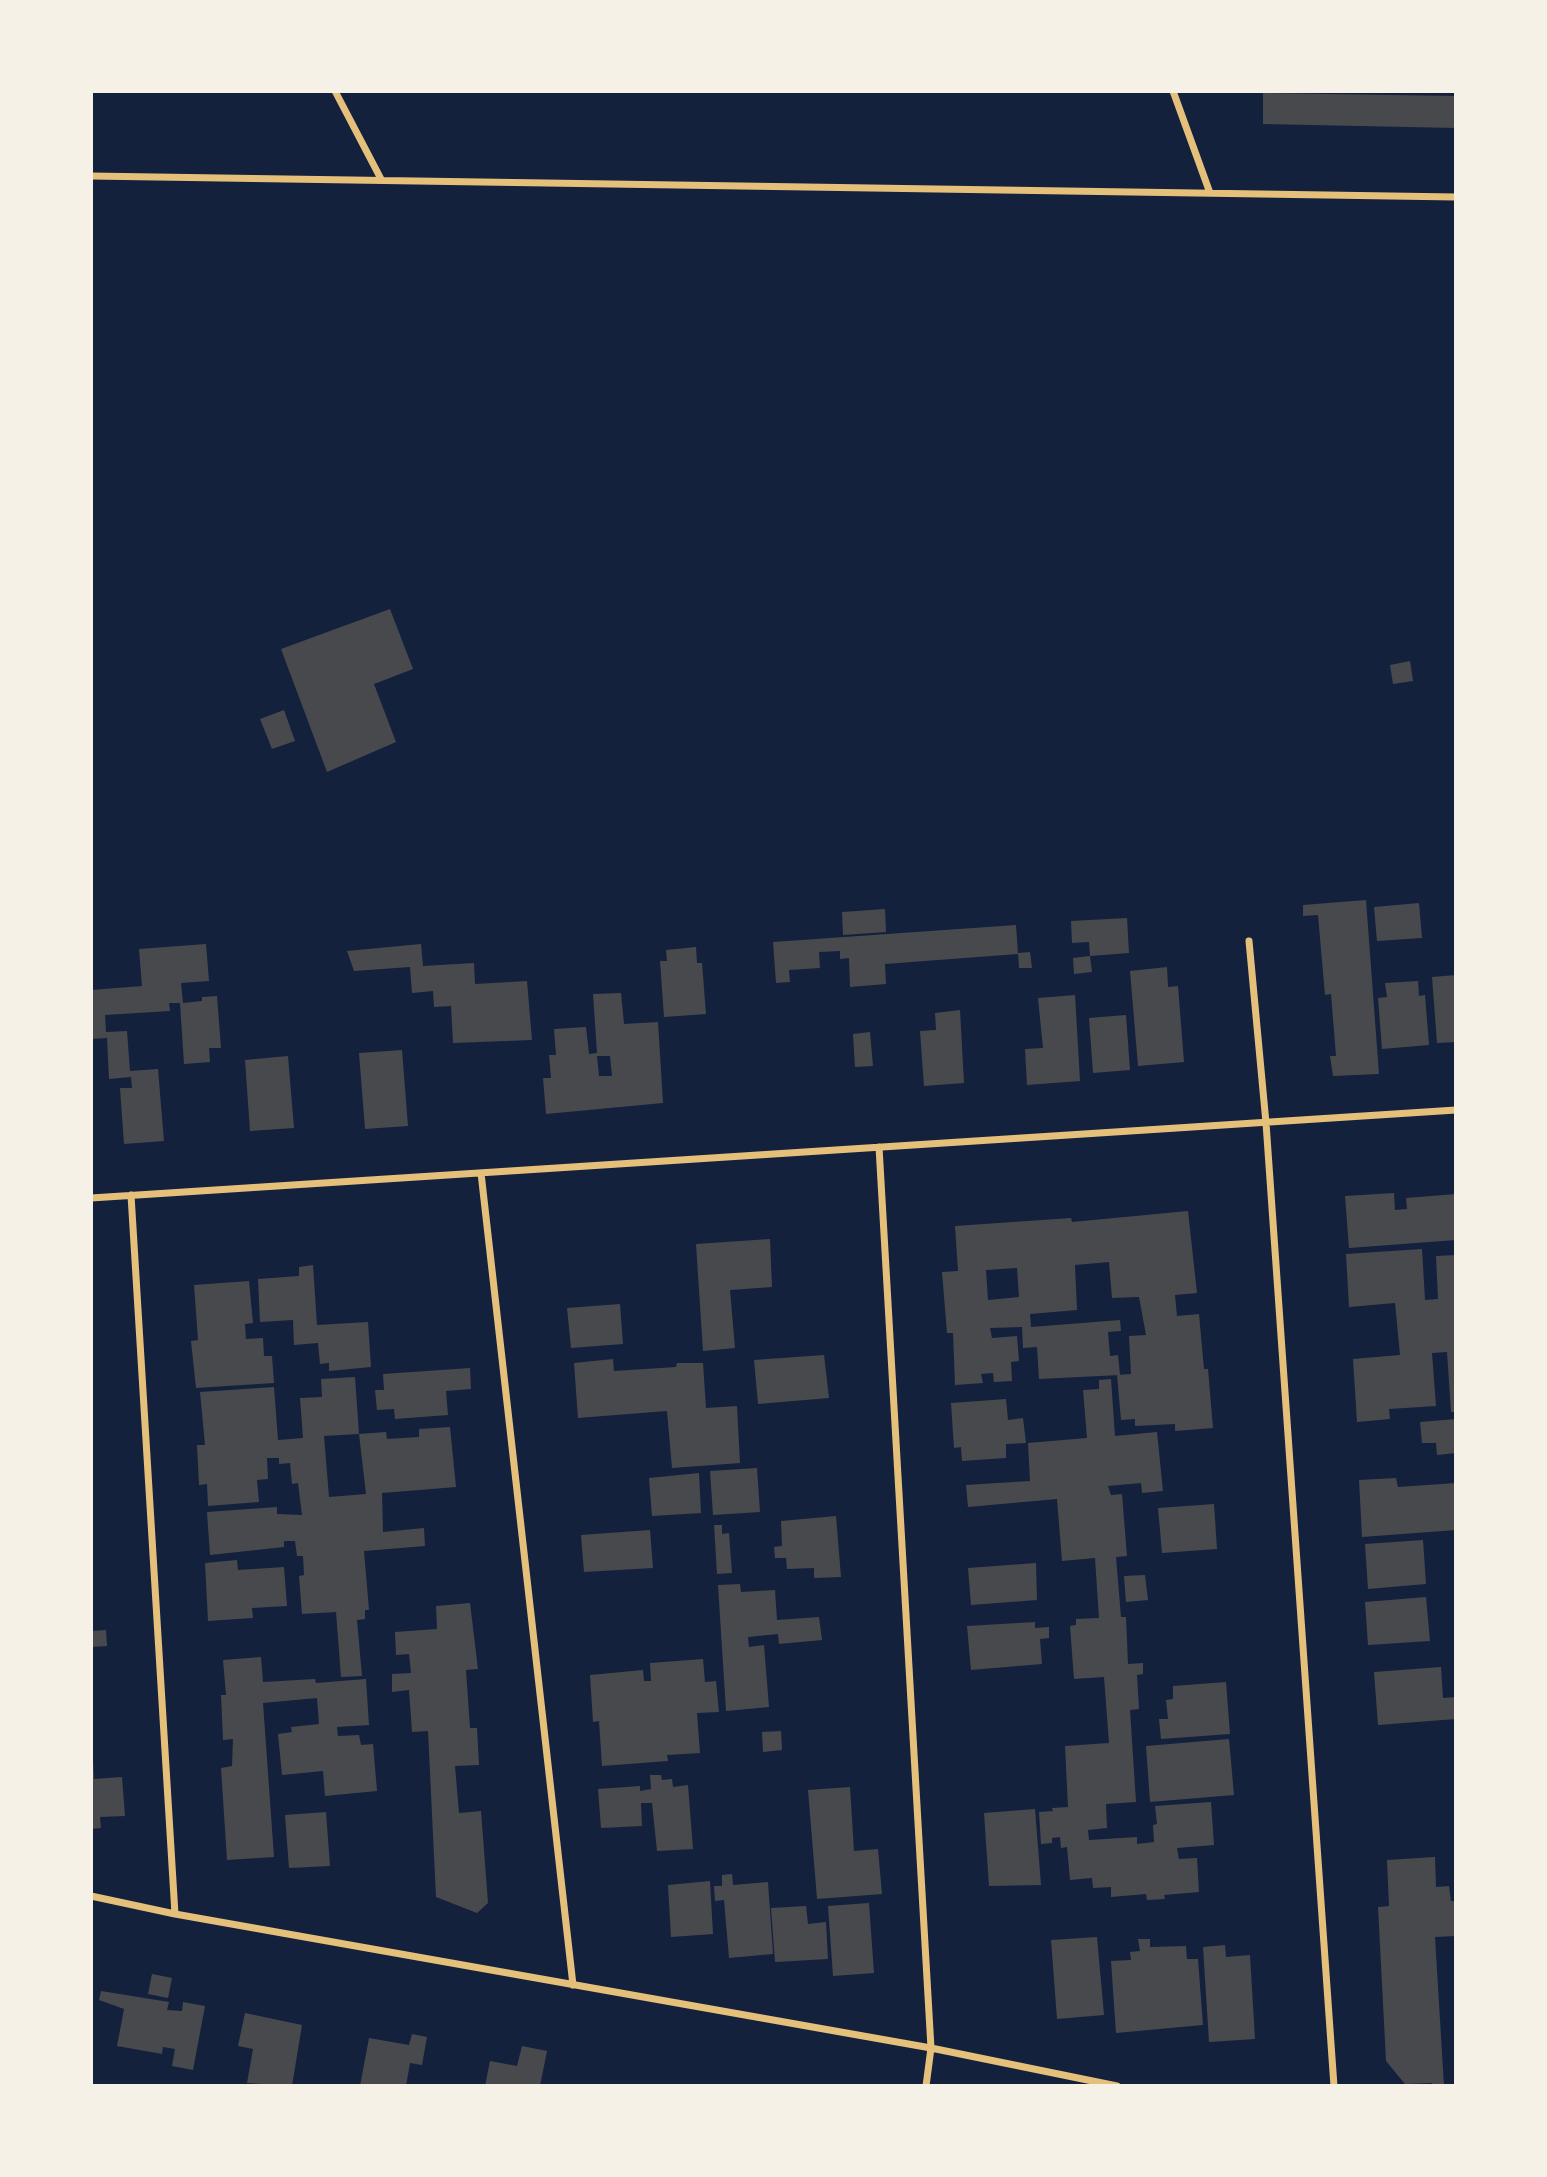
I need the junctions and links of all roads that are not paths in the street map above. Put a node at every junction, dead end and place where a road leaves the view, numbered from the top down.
1 (335, 91) edge
2 (1173, 91) edge
3 (91, 176) edge
4 (381, 179) junction
5 (1210, 193) junction
6 (1456, 197) edge
7 (1249, 941) dead end
8 (1456, 1110) edge
9 (1266, 1123) junction
10 (879, 1147) junction
11 (481, 1173) junction
12 (131, 1195) junction
13 (91, 1198) edge
14 (91, 1896) edge
15 (175, 1914) junction
16 (572, 1985) junction
17 (931, 2048) junction
18 (926, 2086) edge
19 (1117, 2086) edge
20 (1334, 2086) edge

1 - 4 street
2 - 5 street
3 - 4 street
4 - 5 street
5 - 6 street
7 - 9 street
8 - 9 street
9 - 10 street
9 - 20 street
10 - 11 street
10 - 17 street
11 - 12 street
11 - 16 street
12 - 13 street
12 - 15 street
14 - 15 street
15 - 16 street
16 - 17 street
17 - 18 street
17 - 19 street

